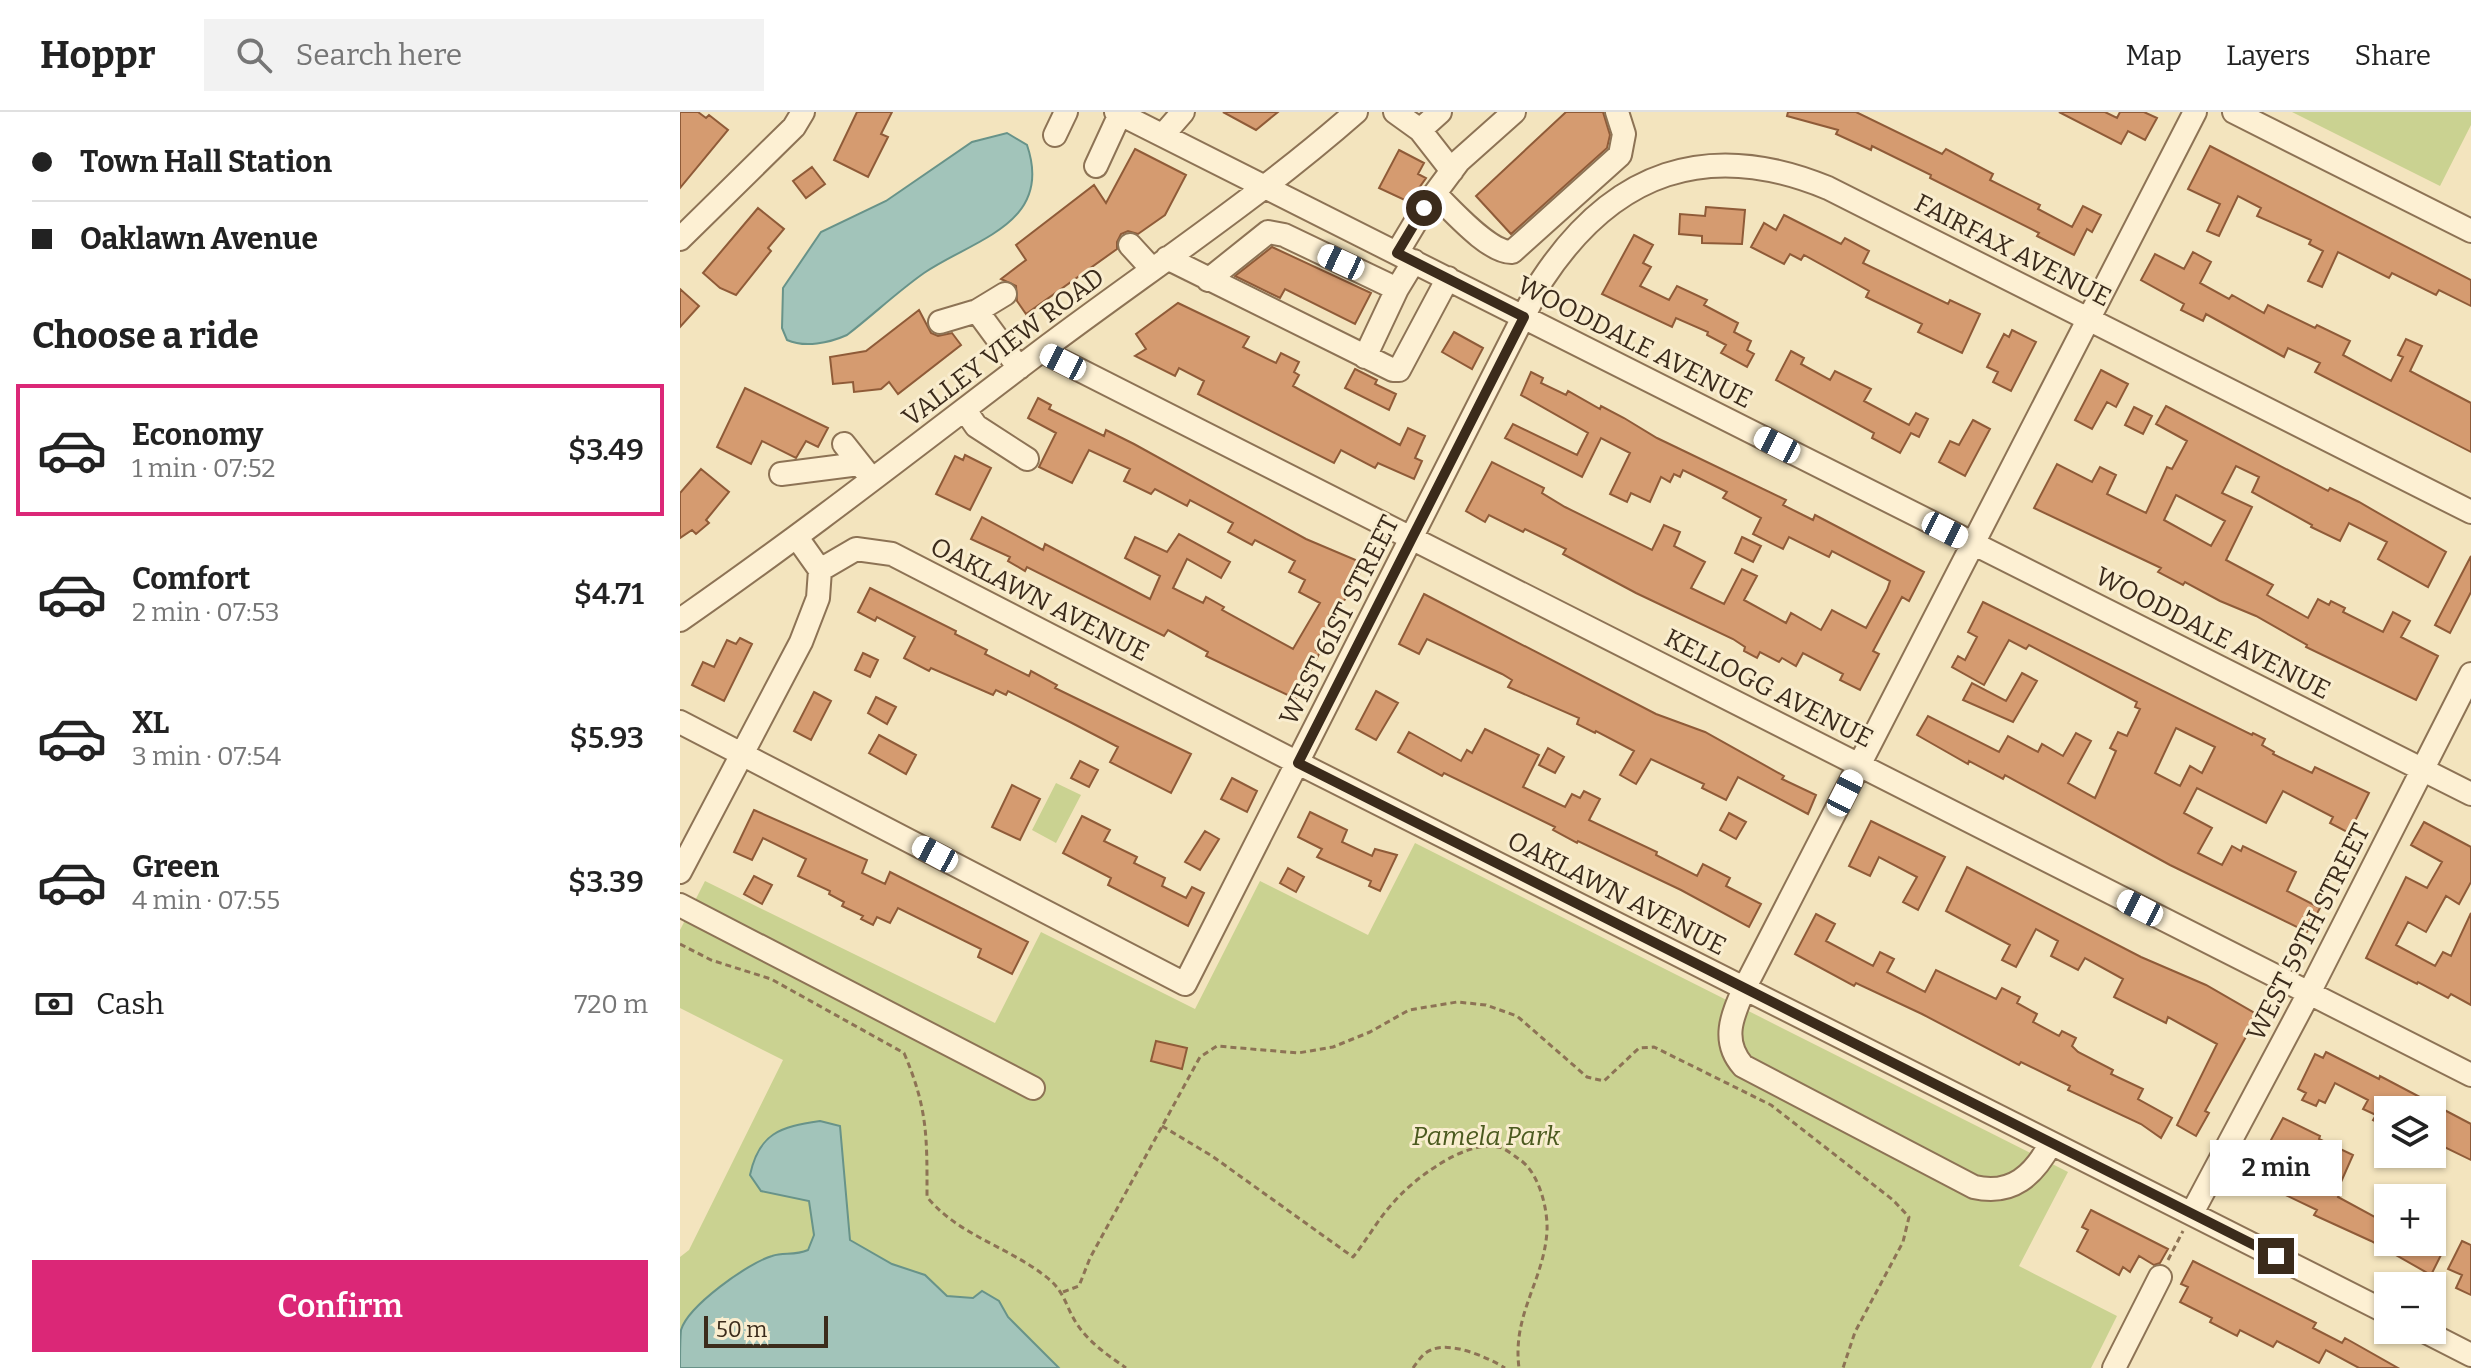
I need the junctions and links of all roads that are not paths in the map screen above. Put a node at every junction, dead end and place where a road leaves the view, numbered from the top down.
1 (803, 112) edge
2 (1066, 112) edge
3 (1183, 112) edge
4 (1356, 112) edge
5 (1395, 112) edge
6 (1440, 112) edge
7 (1514, 112) edge
8 (1617, 112) edge
9 (2195, 112) edge
10 (2234, 112) edge
11 (1118, 113) edge
12 (1420, 130) junction
13 (1055, 135) dead end
14 (1163, 135) junction
15 (1096, 166) dead end
16 (1452, 171) junction
17 (1265, 186) junction
18 (1435, 194) junction
19 (2471, 231) edge
20 (680, 239) edge
21 (1130, 245) dead end
22 (1406, 257) junction
23 (1160, 264) junction
24 (1448, 278) junction
25 (1208, 280) junction
26 (1542, 280) joint
27 (1397, 289) junction
28 (1005, 294) dead end
29 (977, 311) junction
30 (1524, 317) junction
31 (2089, 319) junction
32 (940, 322) dead end
33 (1042, 351) junction
34 (1365, 357) junction
35 (1019, 368) junction
36 (965, 410) junction
37 (844, 444) dead end
38 (1027, 459) dead end
39 (866, 472) junction
40 (781, 474) dead end
41 (2471, 512) edge
42 (798, 539) junction
43 (1412, 539) junction
44 (1973, 544) junction
45 (820, 570) junction
46 (680, 620) edge
47 (2471, 674) edge
48 (680, 722) edge
49 (741, 753) junction
50 (1298, 763) junction
51 (1860, 765) junction
52 (2422, 769) junction
53 (2471, 794) edge
54 (680, 872) edge
55 (680, 905) edge
56 (1744, 989) junction
57 (2309, 993) junction
58 (2471, 1075) edge
59 (1033, 1088) dead end
60 (2051, 1143) junction
61 (2192, 1213) junction
62 (2160, 1277) road end
63 (2374, 1306) edge
64 (2446, 1342) edge
65 (2471, 1355) edge
66 (2114, 1368) edge

1 - 20 street
2 - 13 street
3 - 14 street
4 - 17 street, VALLEY VIEW ROAD
5 - 12 street
6 - 12 street
7 - 16 street
8 - 18 street
9 - 31 street
10 - 19 street
11 - 14 street, WOODDALE AVENUE
11 - 15 street
12 - 16 street
14 - 17 street, WOODDALE AVENUE
16 - 18 street
17 - 22 street, WOODDALE AVENUE
17 - 23 street, VALLEY VIEW ROAD
18 - 22 street
21 - 23 street
22 - 24 street, WOODDALE AVENUE
22 - 27 street
23 - 25 street
23 - 33 street, VALLEY VIEW ROAD
24 - 30 street, WOODDALE AVENUE
24 - 34 street
25 - 27 street
25 - 34 street
26 - 30 street, WEST 61ST STREET
26 - 31 street, FAIRFAX AVENUE
27 - 34 street
28 - 29 street
29 - 32 street
29 - 35 street
30 - 43 street, WEST 61ST STREET
30 - 44 street, WOODDALE AVENUE
31 - 41 street, FAIRFAX AVENUE
31 - 44 street
33 - 35 street, VALLEY VIEW ROAD
33 - 43 street, KELLOGG AVENUE
35 - 36 street, VALLEY VIEW ROAD
36 - 38 street
36 - 39 street, VALLEY VIEW ROAD
37 - 39 street
39 - 40 street
39 - 42 street, VALLEY VIEW ROAD
42 - 45 street
42 - 46 street, VALLEY VIEW ROAD
43 - 50 street, WEST 61ST STREET
43 - 51 street, KELLOGG AVENUE
44 - 51 street
44 - 52 street, WOODDALE AVENUE
45 - 49 street
45 - 50 street, OAKLAWN AVENUE
47 - 52 street, WEST 59TH STREET
48 - 49 street
49 - 50 street, WEST 61ST STREET
49 - 54 street
50 - 56 street, OAKLAWN AVENUE
51 - 56 street
51 - 57 street, KELLOGG AVENUE
52 - 53 street, WOODDALE AVENUE
52 - 57 street, WEST 59TH STREET
55 - 59 street
56 - 60 street, OAKLAWN AVENUE
56 - 60 street
57 - 58 street, KELLOGG AVENUE
57 - 61 street, WEST 59TH STREET
60 - 61 street, OAKLAWN AVENUE
61 - 63 street, OAKLAWN AVENUE
62 - 66 street
64 - 65 street

